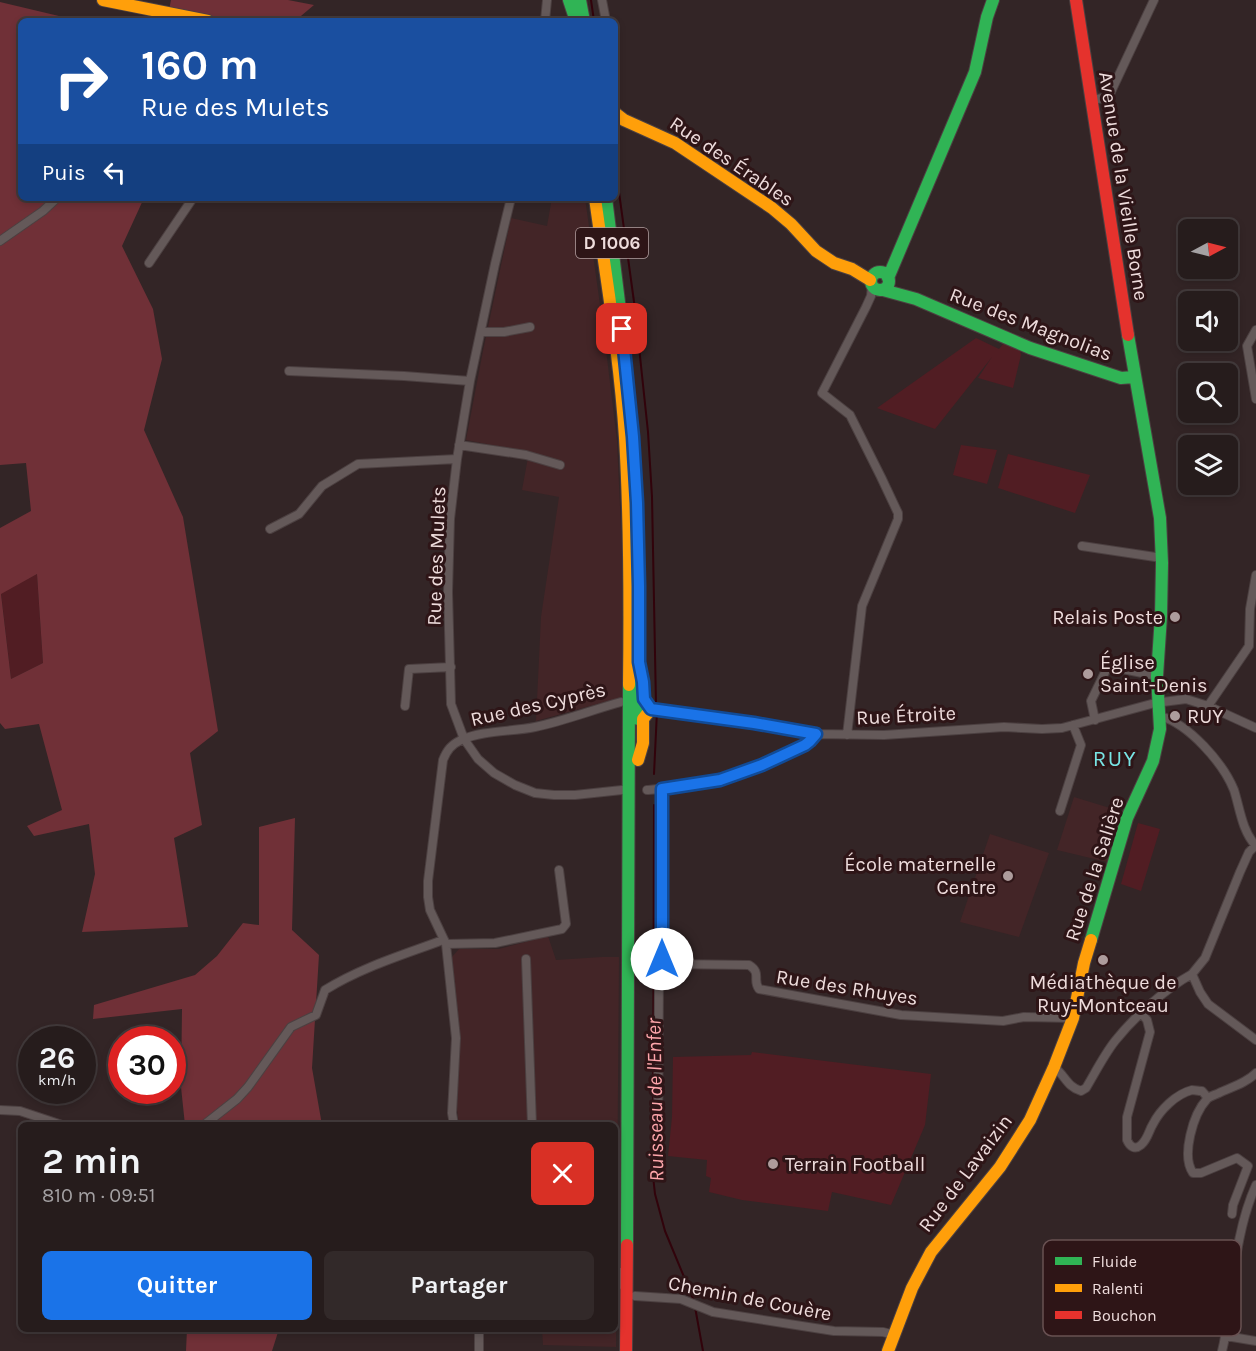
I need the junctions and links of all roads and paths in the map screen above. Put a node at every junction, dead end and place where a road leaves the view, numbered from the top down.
1 (103, 0) edge
2 (547, 0) edge
3 (569, 0) edge
4 (580, 0) edge
5 (602, 0) edge
6 (993, 0) edge
7 (1076, 0) edge
8 (1154, 0) edge
9 (191, 18) edge
10 (545, 18) edge
11 (575, 18) edge
12 (583, 18) edge
13 (605, 18) edge
14 (1092, 100) junction
15 (618, 117) edge
16 (54, 201) edge
17 (191, 201) edge
18 (510, 201) edge
19 (595, 201) edge
20 (606, 201) edge
21 (0, 241) edge
22 (149, 263) dead end
23 (880, 281) junction
24 (530, 327) dead end
25 (1256, 330) edge
26 (481, 332) junction
27 (289, 371) dead end
28 (1134, 377) junction
29 (470, 381) junction
30 (1256, 399) edge
31 (459, 445) junction
32 (457, 459) junction
33 (560, 465) dead end
34 (270, 528) dead end
35 (1082, 546) dead end
36 (1155, 556) junction
37 (1256, 575) edge
38 (1253, 645) edge
39 (639, 662) junction
40 (451, 667) junction
41 (629, 675) junction
42 (1157, 676) junction
43 (621, 702) junction
44 (1160, 702) junction
45 (405, 706) dead end
46 (1208, 706) junction
47 (657, 710) junction
48 (1160, 716) junction
49 (629, 717) junction
50 (1095, 720) junction
51 (1073, 725) junction
52 (1256, 728) edge
53 (816, 734) junction
54 (847, 735) junction
55 (464, 739) junction
56 (638, 760) junction
57 (662, 789) junction
58 (622, 790) dead end
59 (647, 790) dead end
60 (1060, 811) dead end
61 (1256, 846) edge
62 (559, 870) dead end
63 (444, 942) junction
64 (526, 959) dead end
65 (662, 959) junction
66 (1192, 974) junction
67 (1141, 1013) junction
68 (1073, 1018) junction
69 (1256, 1040) edge
70 (1054, 1067) junction
71 (1256, 1073) edge
72 (1208, 1098) junction
73 (0, 1110) edge
74 (53, 1122) edge
75 (208, 1122) edge
76 (454, 1122) edge
77 (532, 1122) edge
78 (658, 1148) dead end
79 (1256, 1185) edge
80 (1232, 1214) dead end
81 (627, 1239) junction
82 (1240, 1240) edge
83 (618, 1286) edge
84 (635, 1296) junction
85 (479, 1332) edge
86 (895, 1335) junction
87 (1226, 1336) joint
88 (1256, 1341) edge
89 (479, 1351) edge
90 (626, 1351) edge
91 (635, 1351) edge
92 (888, 1351) edge
93 (1222, 1351) edge

1 - 9 main road
2 - 10 street
3 - 11 main road
4 - 12 main road
5 - 13 street
6 - 23 main road
7 - 14 main road, Avenue de la Vieille Borne
8 - 14 street
14 - 28 main road, Avenue de la Vieille Borne
15 - 23 main road, Rue des Érables
16 - 21 street
17 - 22 street
18 - 26 street, Rue des Mulets
19 - 41 main road, D 1006
20 - 39 main road, D 1006
23 - 28 main road, Rue des Magnolias
23 - 54 street
24 - 26 street
25 - 30 street
26 - 29 street, Rue des Mulets
27 - 29 street
28 - 36 main road, Rue de la Salière
29 - 31 street, Rue des Mulets
31 - 32 street, Rue des Mulets
31 - 33 street
32 - 34 street
32 - 40 street, Rue des Mulets
35 - 36 street
36 - 42 main road, Rue de la Salière
37 - 38 street
38 - 46 street
39 - 47 main road
39 - 56 main road, D 1006
40 - 45 street
40 - 55 street, Rue des Mulets
41 - 43 street, Rue des Cyprès
41 - 49 main road, D 1006
42 - 44 main road, Rue de la Salière
42 - 50 street
43 - 49 street, Rue des Cyprès
43 - 55 street, Rue des Cyprès
44 - 46 street, Rue Étroite
44 - 48 main road, Rue de la Salière
44 - 50 street, Rue Étroite
46 - 52 street, Rue Étroite
47 - 53 street, Rue Étroite
47 - 56 main road
48 - 61 street
48 - 68 main road, Rue de la Salière
49 - 81 main road, D 1006
50 - 51 street, Rue Étroite
51 - 54 street, Rue Étroite
51 - 60 street
53 - 54 street, Rue Étroite
53 - 57 street
55 - 58 street, Rue des Mulets
55 - 63 street
56 - 84 main road, D 1006
57 - 59 street
57 - 65 street
61 - 66 street
62 - 63 street
63 - 75 street
63 - 76 street
64 - 77 street
65 - 68 street, Rue des Rhuyes
65 - 78 street
66 - 67 street
66 - 69 street
67 - 70 street
67 - 72 street
68 - 70 main road, Rue de Lavaizin
70 - 86 main road, Rue de Lavaizin
71 - 72 street
72 - 80 street
73 - 74 street
79 - 82 street
81 - 83 street
81 - 90 main road, D 1006
84 - 86 street, Chemin de Couère
84 - 91 main road, D 1006
85 - 89 street
86 - 92 main road, Rue de Lavaizin
87 - 88 street
87 - 93 street

